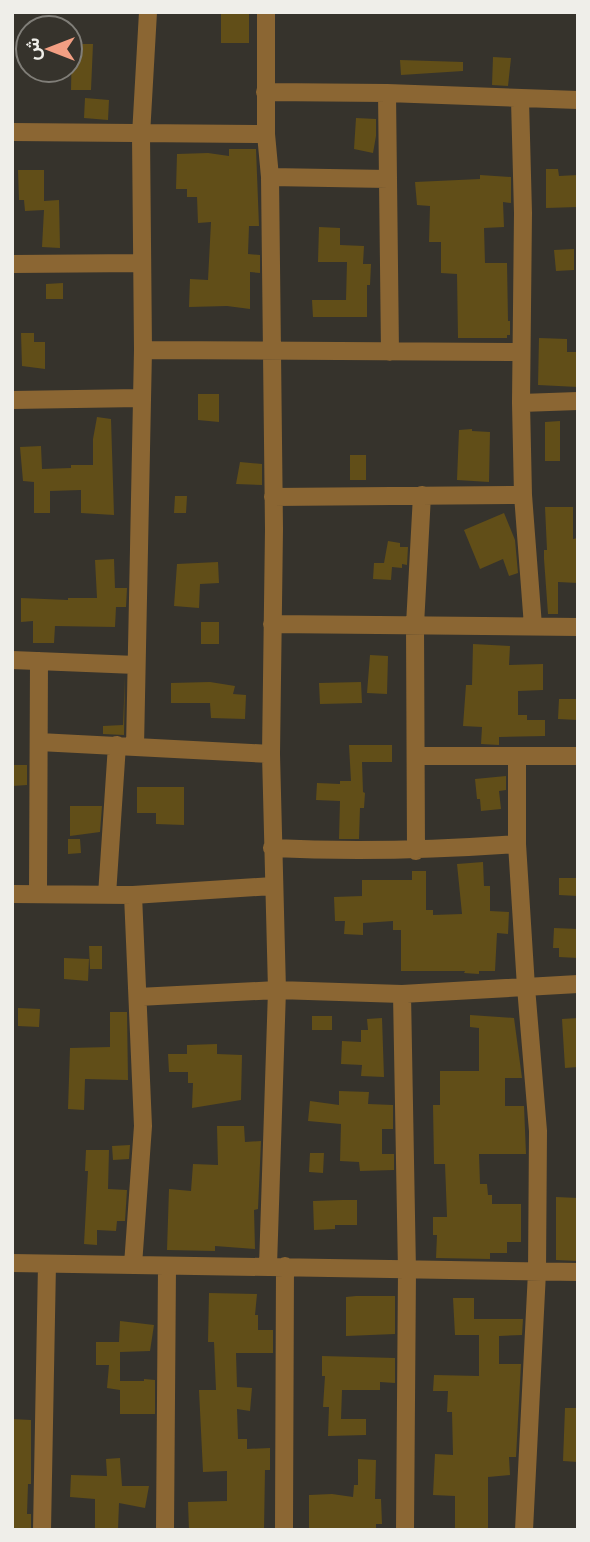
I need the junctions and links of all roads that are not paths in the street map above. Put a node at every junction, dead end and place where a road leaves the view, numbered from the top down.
1 (148, 12) edge
2 (266, 12) edge
3 (265, 92) junction
4 (387, 93) junction
5 (520, 100) junction
6 (578, 100) edge
7 (12, 132) edge
8 (266, 134) junction
9 (141, 135) junction
10 (270, 177) junction
11 (388, 179) junction
12 (142, 263) junction
13 (12, 264) edge
14 (143, 350) junction
15 (271, 352) junction
16 (390, 352) junction
17 (521, 352) junction
18 (140, 398) junction
19 (12, 400) edge
20 (578, 401) edge
21 (521, 403) junction
22 (422, 495) junction
23 (523, 495) junction
24 (273, 497) junction
25 (272, 624) junction
26 (415, 625) junction
27 (533, 626) junction
28 (578, 627) edge
29 (12, 660) edge
30 (39, 661) junction
31 (136, 665) junction
32 (39, 743) junction
33 (126, 746) junction
34 (271, 754) junction
35 (417, 756) junction
36 (578, 756) edge
37 (517, 757) junction
38 (517, 844) junction
39 (272, 848) junction
40 (416, 851) junction
41 (273, 886) junction
42 (12, 894) edge
43 (38, 894) junction
44 (107, 895) junction
45 (132, 895) junction
46 (578, 984) edge
47 (526, 986) junction
48 (277, 990) junction
49 (402, 994) junction
50 (138, 997) junction
51 (12, 1263) edge
52 (47, 1264) junction
53 (132, 1265) junction
54 (276, 1266) junction
55 (167, 1267) junction
56 (407, 1271) junction
57 (537, 1272) junction
58 (578, 1272) edge
59 (42, 1530) edge
60 (165, 1530) edge
61 (284, 1530) edge
62 (405, 1530) edge
63 (524, 1530) edge

1 - 9 street
2 - 3 street
3 - 4 street
3 - 8 street
4 - 5 street
4 - 11 street
5 - 6 street
5 - 17 street
7 - 9 street
8 - 9 street
8 - 10 street
9 - 12 street
10 - 11 street
10 - 15 street
11 - 16 street
12 - 13 street
12 - 14 street
14 - 15 street
14 - 18 street
15 - 16 street
15 - 24 street
16 - 17 street
17 - 21 street
18 - 19 street
18 - 31 street
20 - 21 street
21 - 23 street
22 - 23 street
22 - 24 street
22 - 26 street
23 - 27 street
24 - 25 street
25 - 26 street
25 - 34 street
26 - 27 street
26 - 35 street
27 - 28 street
29 - 30 street
30 - 31 street
30 - 32 street
31 - 33 street
32 - 33 street
32 - 43 street
33 - 34 street
33 - 44 street
34 - 39 street
35 - 37 street
35 - 40 street
36 - 37 street
37 - 38 street
38 - 40 street
38 - 47 street
39 - 40 street
39 - 41 street
41 - 45 street
41 - 48 street
42 - 43 street
43 - 44 street
44 - 45 street
45 - 50 street
46 - 47 street
47 - 49 street
47 - 57 street
48 - 49 street
48 - 50 street
48 - 54 street
49 - 56 street
50 - 53 street
51 - 52 street
52 - 53 street
52 - 59 street
53 - 55 street
54 - 55 street
54 - 56 street
54 - 61 street
55 - 60 street
56 - 57 street
56 - 62 street
57 - 58 street
57 - 63 street

